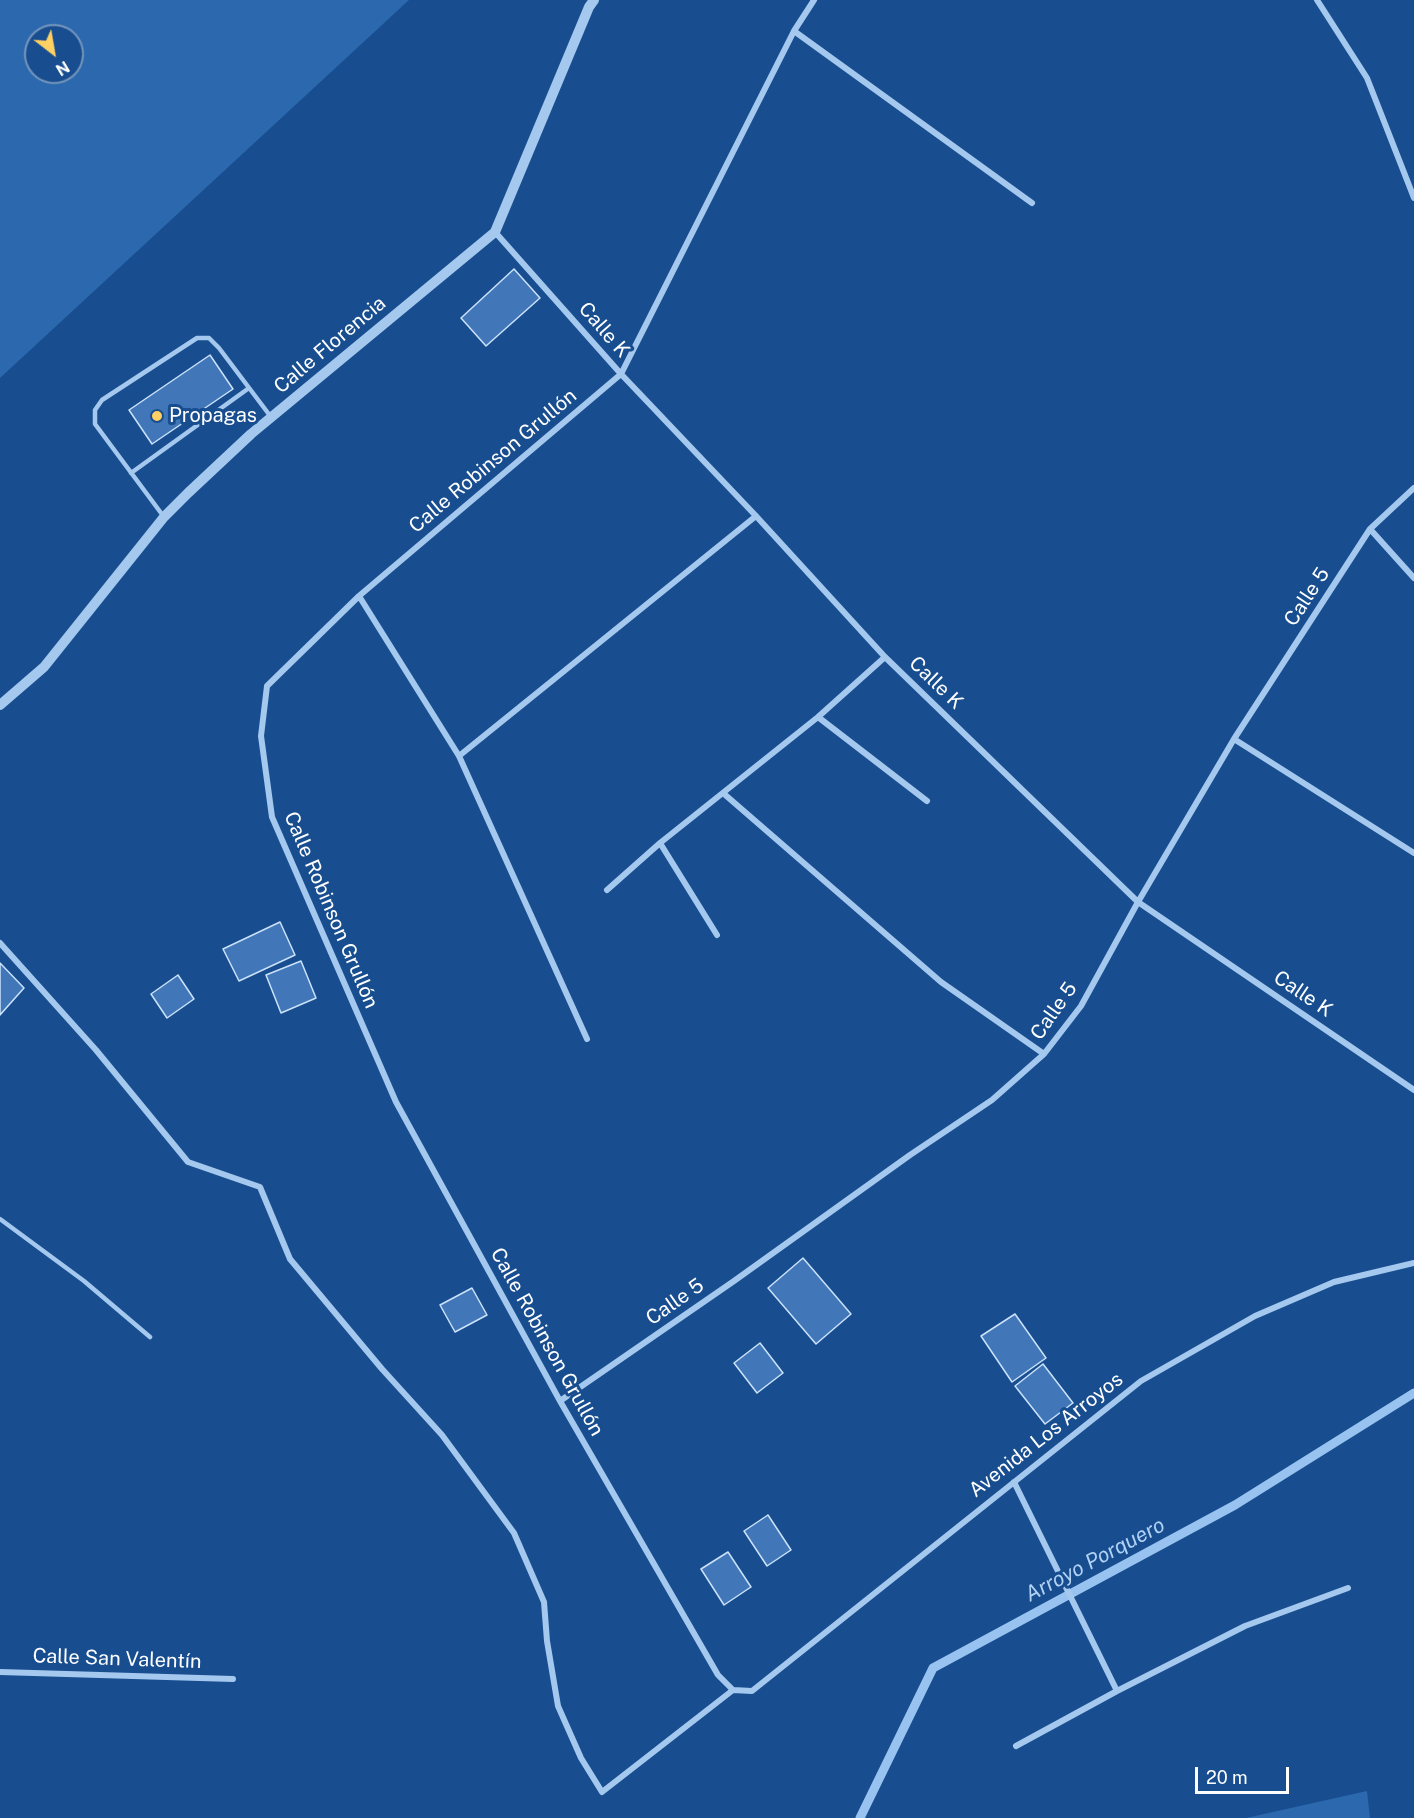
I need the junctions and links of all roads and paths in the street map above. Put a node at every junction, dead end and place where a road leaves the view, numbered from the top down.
1 (594, 0) edge
2 (814, 0) edge
3 (1317, 0) edge
4 (794, 31) junction
5 (1414, 198) edge
6 (1032, 203) dead end
7 (495, 232) junction
8 (621, 374) junction
9 (249, 388) junction
10 (271, 417) junction
11 (131, 473) junction
12 (1414, 488) edge
13 (756, 516) junction
14 (164, 517) junction
15 (1370, 529) junction
16 (1414, 578) edge
17 (359, 596) junction
18 (885, 657) junction
19 (0, 705) edge
20 (818, 717) junction
21 (1233, 739) junction
22 (459, 756) junction
23 (723, 793) junction
24 (927, 801) dead end
25 (660, 843) junction
26 (1414, 853) edge
27 (607, 890) dead end
28 (1138, 902) junction
29 (717, 935) dead end
30 (0, 943) edge
31 (587, 1039) dead end
32 (1044, 1054) junction
33 (1414, 1090) edge
34 (0, 1219) edge
35 (1414, 1263) edge
36 (150, 1337) dead end
37 (560, 1401) junction
38 (1014, 1482) junction
39 (1348, 1588) dead end
40 (0, 1672) edge
41 (233, 1679) dead end
42 (733, 1690) junction
43 (1117, 1691) junction
44 (1016, 1746) dead end

1 - 7 street, Calle Florencia
2 - 4 street, Calle Robinson Grullón
3 - 5 street
4 - 6 street
4 - 8 street, Calle Robinson Grullón
7 - 8 street, Calle K
7 - 10 street, Calle Florencia
8 - 13 street, Calle K
8 - 17 street, Calle Robinson Grullón
9 - 10 lane
9 - 11 lane
9 - 11 lane
10 - 14 street, Calle Florencia
11 - 14 lane
12 - 15 street, Calle 5
13 - 18 street, Calle K
13 - 22 street
14 - 19 street, Calle Florencia
15 - 16 street
15 - 21 street, Calle 5
17 - 22 street
17 - 37 street, Calle Robinson Grullón
18 - 20 street
18 - 28 street, Calle K
20 - 23 street
20 - 24 street
21 - 26 street
21 - 28 street, Calle 5
22 - 31 street
23 - 25 street
23 - 32 street
25 - 27 street
25 - 29 street
28 - 32 street, Calle 5
28 - 33 street, Calle K
30 - 42 street
32 - 37 street, Calle 5
34 - 36 lane
35 - 38 street, Avenida Los Arroyos
37 - 42 street, Calle Robinson Grullón
38 - 42 street, Avenida Los Arroyos
38 - 43 street
39 - 43 street
40 - 41 street, Calle San Valentín
43 - 44 street

